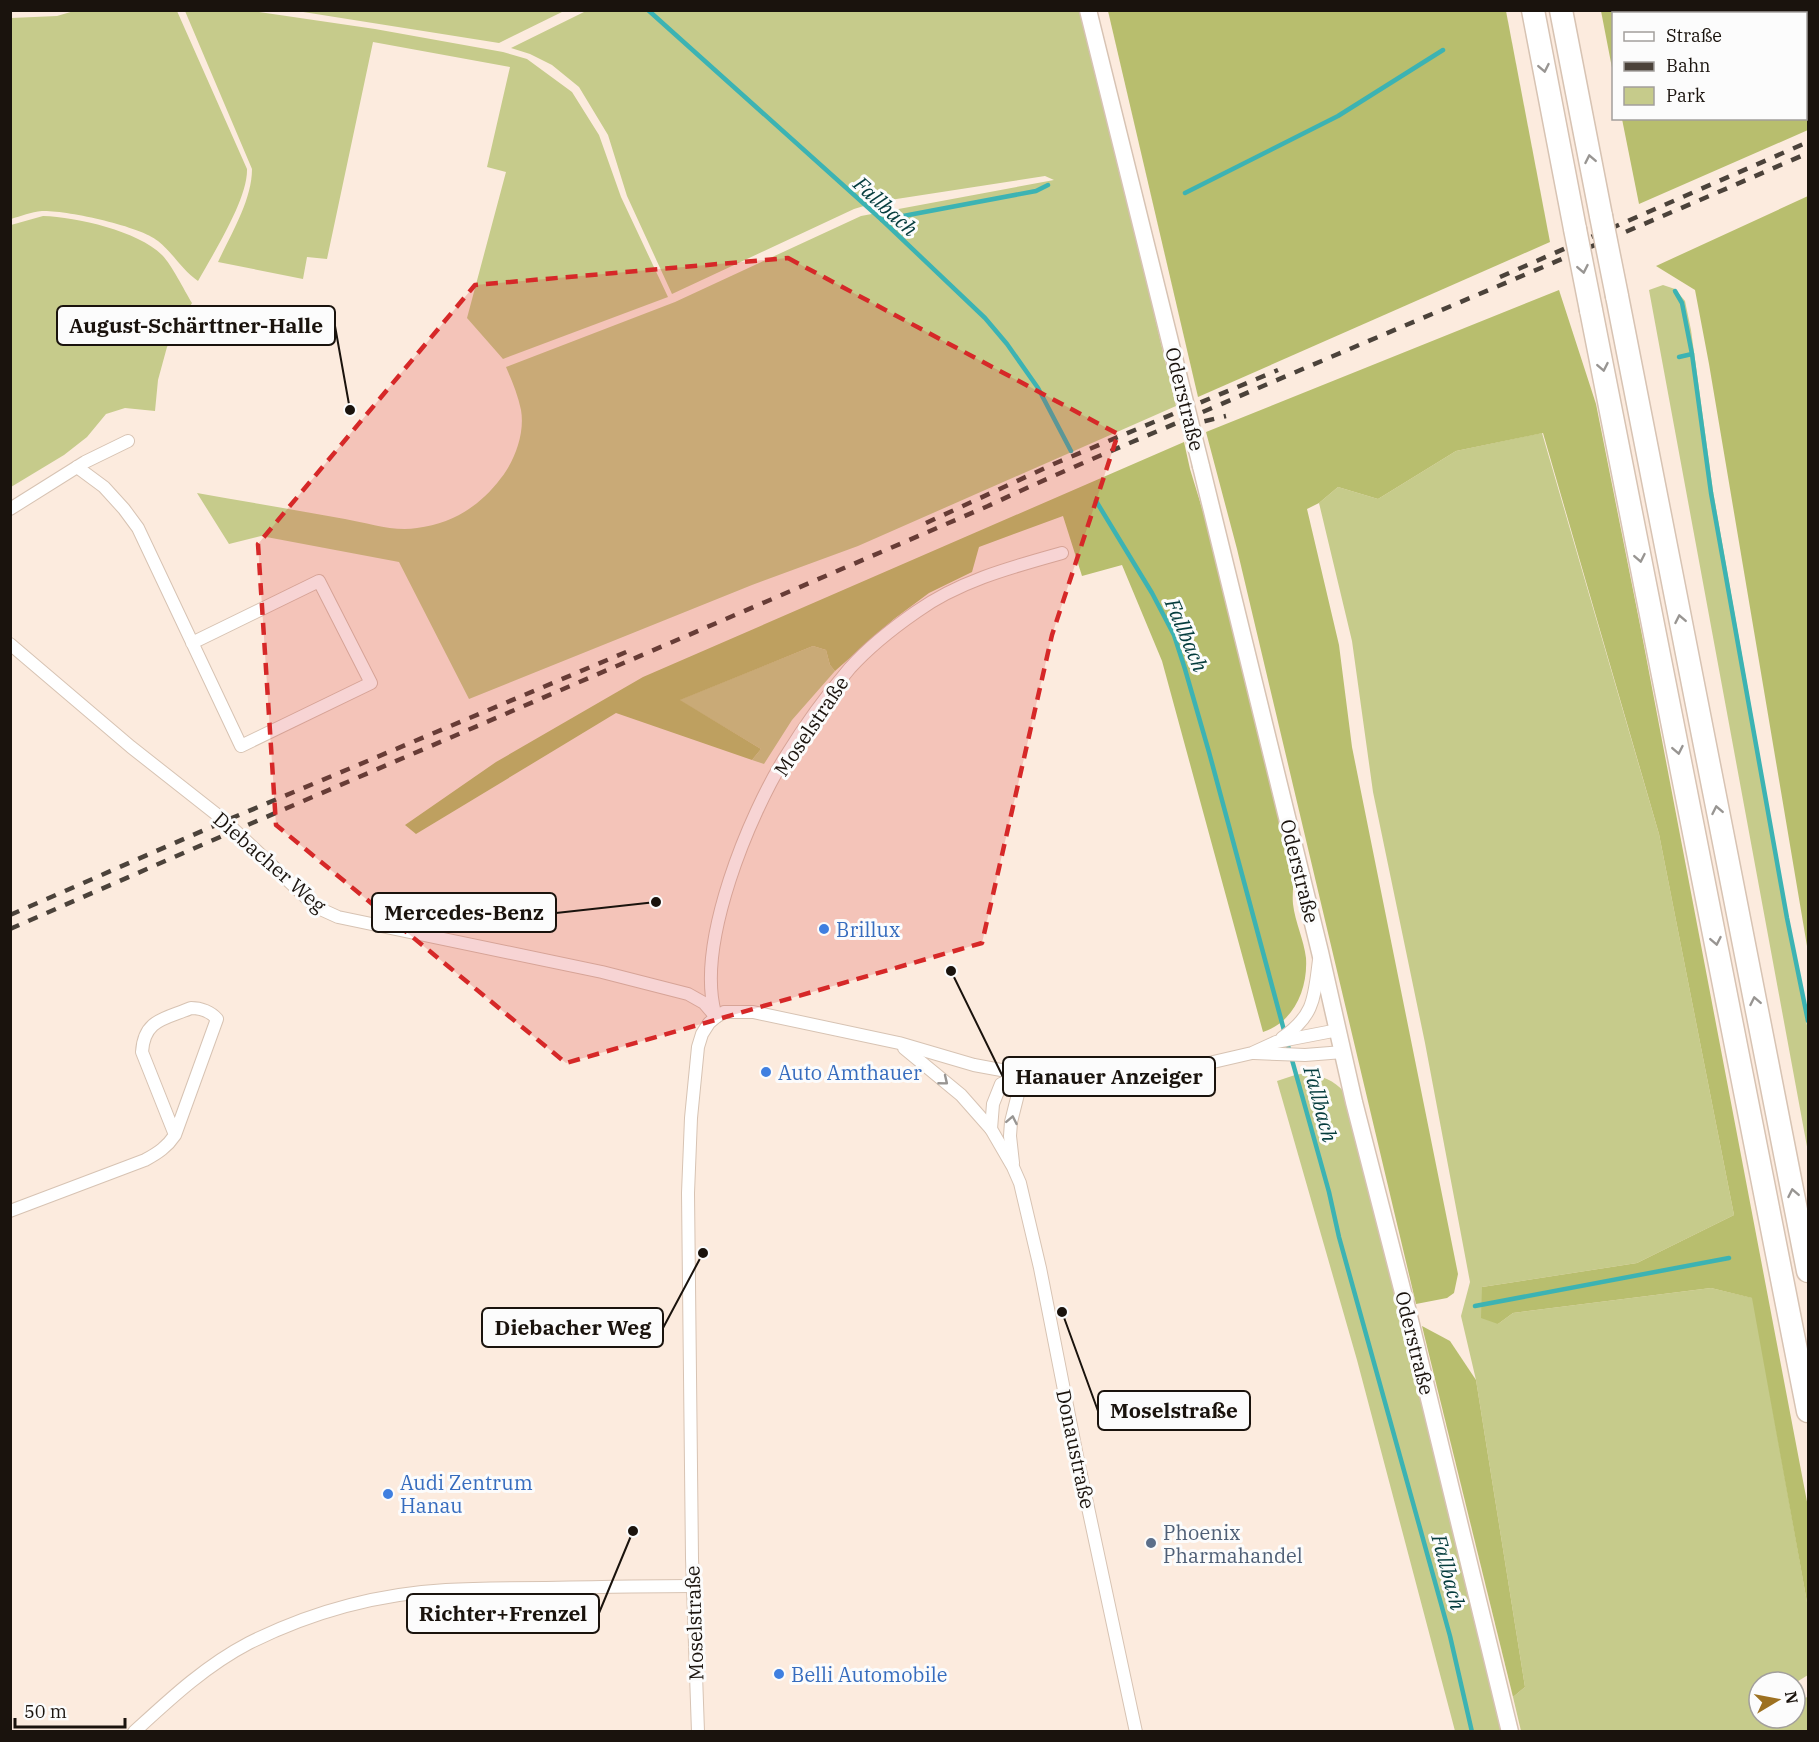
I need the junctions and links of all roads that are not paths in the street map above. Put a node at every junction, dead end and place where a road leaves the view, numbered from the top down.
1 (1088, 10) edge
2 (1533, 10) edge
3 (1561, 10) edge
4 (128, 441) dead end
5 (77, 467) junction
6 (10, 509) edge
7 (1062, 553) dead end
8 (10, 644) edge
9 (192, 644) junction
10 (1320, 952) junction
11 (716, 1017) junction
12 (1338, 1030) junction
13 (1299, 1032) junction
14 (899, 1043) junction
15 (1343, 1052) junction
16 (1252, 1053) junction
17 (1023, 1074) junction
18 (991, 1129) junction
19 (175, 1135) junction
20 (1013, 1167) junction
21 (10, 1211) edge
22 (1809, 1271) edge
23 (1809, 1411) edge
24 (692, 1586) junction
25 (134, 1731) edge
26 (698, 1731) edge
27 (1136, 1731) edge
28 (1510, 1731) edge

1 - 10 street, Oderstraße, bridge
2 -> 23 highway, bridge
22 -> 3 highway, bridge
4 - 5 street
5 - 6 street
5 - 9 street
7 - 11 street, Moselstraße
8 - 11 street, Diebacher Weg
9 - 9 street
10 - 12 street, Oderstraße
10 - 13 street
11 - 14 street
11 - 24 street, Moselstraße
12 - 13 street
12 - 15 street, Oderstraße
13 - 16 street
14 - 17 street
14 -> 18 street, Donaustraße
15 - 16 street
15 - 28 street, Oderstraße
16 - 17 street
17 - 18 street
20 -> 17 street, Donaustraße
18 - 20 street, Donaustraße
19 - 19 street
19 - 21 street
20 - 27 street, Donaustraße
24 - 25 street
24 - 26 street, Moselstraße

